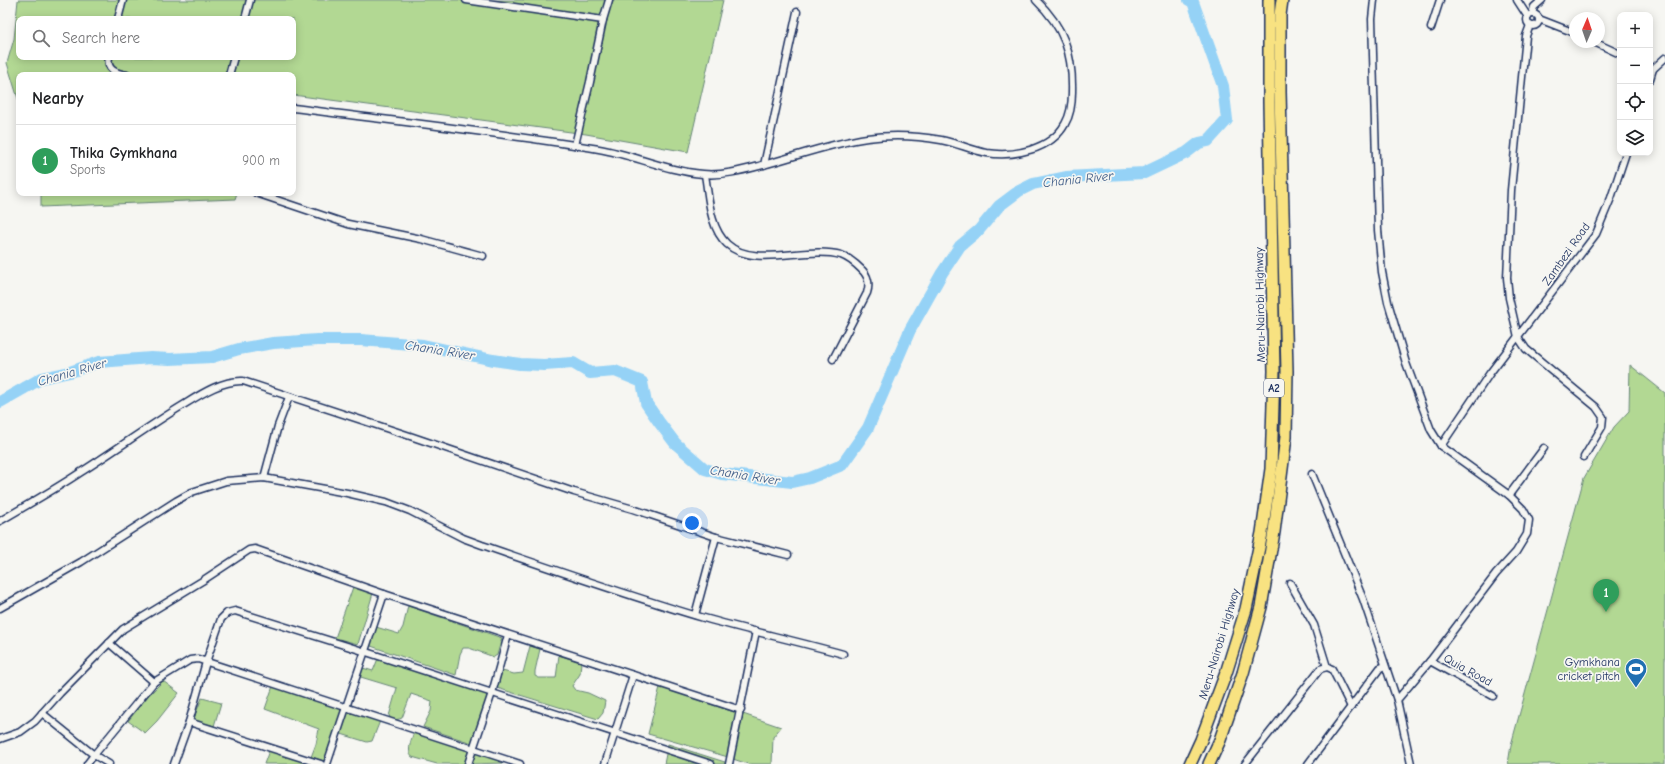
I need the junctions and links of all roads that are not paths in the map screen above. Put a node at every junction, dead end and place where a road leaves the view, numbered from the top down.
1 (123, 0) edge
2 (250, 0) edge
3 (466, 0) edge
4 (609, 0) edge
5 (1036, 0) edge
6 (1269, 0) edge
7 (1282, 0) edge
8 (1374, 0) edge
9 (1440, 0) edge
10 (1517, 0) edge
11 (1542, 0) edge
12 (797, 12) dead end
13 (1530, 15) junction
14 (119, 16) edge
15 (246, 16) edge
16 (1539, 18) junction
17 (603, 20) junction
18 (1530, 25) junction
19 (1431, 28) dead end
20 (1569, 30) edge
21 (1605, 47) edge
22 (1617, 53) edge
23 (1665, 58) edge
24 (108, 60) edge
25 (233, 60) edge
26 (1653, 68) edge
27 (116, 72) edge
28 (230, 72) edge
29 (296, 108) edge
30 (575, 145) junction
31 (1625, 156) edge
32 (764, 165) junction
33 (705, 175) junction
34 (265, 196) edge
35 (484, 256) dead end
36 (1518, 337) junction
37 (833, 359) dead end
38 (289, 397) junction
39 (1440, 446) junction
40 (1544, 448) dead end
41 (1584, 457) dead end
42 (1312, 474) dead end
43 (264, 478) junction
44 (1509, 494) junction
45 (0, 521) edge
46 (716, 537) junction
47 (788, 555) dead end
48 (1290, 583) dead end
49 (384, 594) junction
50 (0, 608) edge
51 (695, 615) junction
52 (756, 631) junction
53 (508, 635) junction
54 (108, 643) junction
55 (364, 651) junction
56 (842, 654) dead end
57 (1430, 661) junction
58 (206, 662) junction
59 (1386, 666) junction
60 (1327, 667) junction
61 (633, 675) junction
62 (154, 682) junction
63 (492, 693) junction
64 (1493, 696) dead end
65 (1397, 700) junction
66 (1351, 707) junction
67 (345, 708) junction
68 (741, 710) junction
69 (42, 713) junction
70 (189, 722) junction
71 (616, 733) junction
72 (0, 739) edge
73 (474, 748) junction
74 (94, 755) junction
75 (87, 764) edge
76 (109, 764) edge
77 (174, 764) edge
78 (321, 764) edge
79 (327, 764) edge
80 (468, 764) edge
81 (520, 764) edge
82 (605, 764) edge
83 (711, 764) edge
84 (729, 764) edge
85 (1190, 764) edge
86 (1208, 764) edge
87 (1245, 764) edge
88 (1308, 764) edge
89 (1411, 764) edge

1 - 14 street
2 - 15 street
3 - 17 street
4 - 17 street
5 - 32 street
6 - 85 highway, Meru-Nairobi Highway / A2
7 - 86 highway, Meru-Nairobi Highway / A2
8 - 39 street
9 - 19 street
10 - 13 street
11 - 13 street
12 - 32 street
13 - 16 street
13 - 18 street
16 - 18 street
16 - 20 street
17 - 30 street
18 - 36 street
21 - 22 street
23 - 26 street
24 - 27 street
25 - 28 street
29 - 30 street
30 - 33 street
31 - 36 street, Zambezi Road
32 - 33 street
33 - 37 street
34 - 35 street
36 - 39 street, Zambezi Road
36 - 41 street
38 - 43 street
38 - 45 street
38 - 46 street
39 - 44 street
40 - 44 street
42 - 59 street
43 - 50 street
43 - 51 street
44 - 57 street
46 - 47 street
46 - 51 street
48 - 60 street
49 - 53 street
49 - 54 street
49 - 55 street
51 - 52 street
52 - 56 street
52 - 68 street
53 - 61 street
53 - 63 street
54 - 62 street
54 - 69 street
55 - 58 street
55 - 63 street
55 - 67 street
57 - 64 street, Quia Road
57 - 65 street, Quia Road
58 - 62 street
58 - 67 street
58 - 70 street
59 - 65 street
59 - 66 street
60 - 66 street
60 - 87 street
61 - 68 street
61 - 71 street
62 - 74 street
63 - 71 street
63 - 73 street
65 - 89 street
66 - 88 street
67 - 73 street
67 - 79 street
68 - 84 street
69 - 72 street
69 - 74 street
70 - 77 street
70 - 78 street
71 - 82 street
71 - 83 street
73 - 80 street
73 - 81 street
74 - 75 street
74 - 76 street

